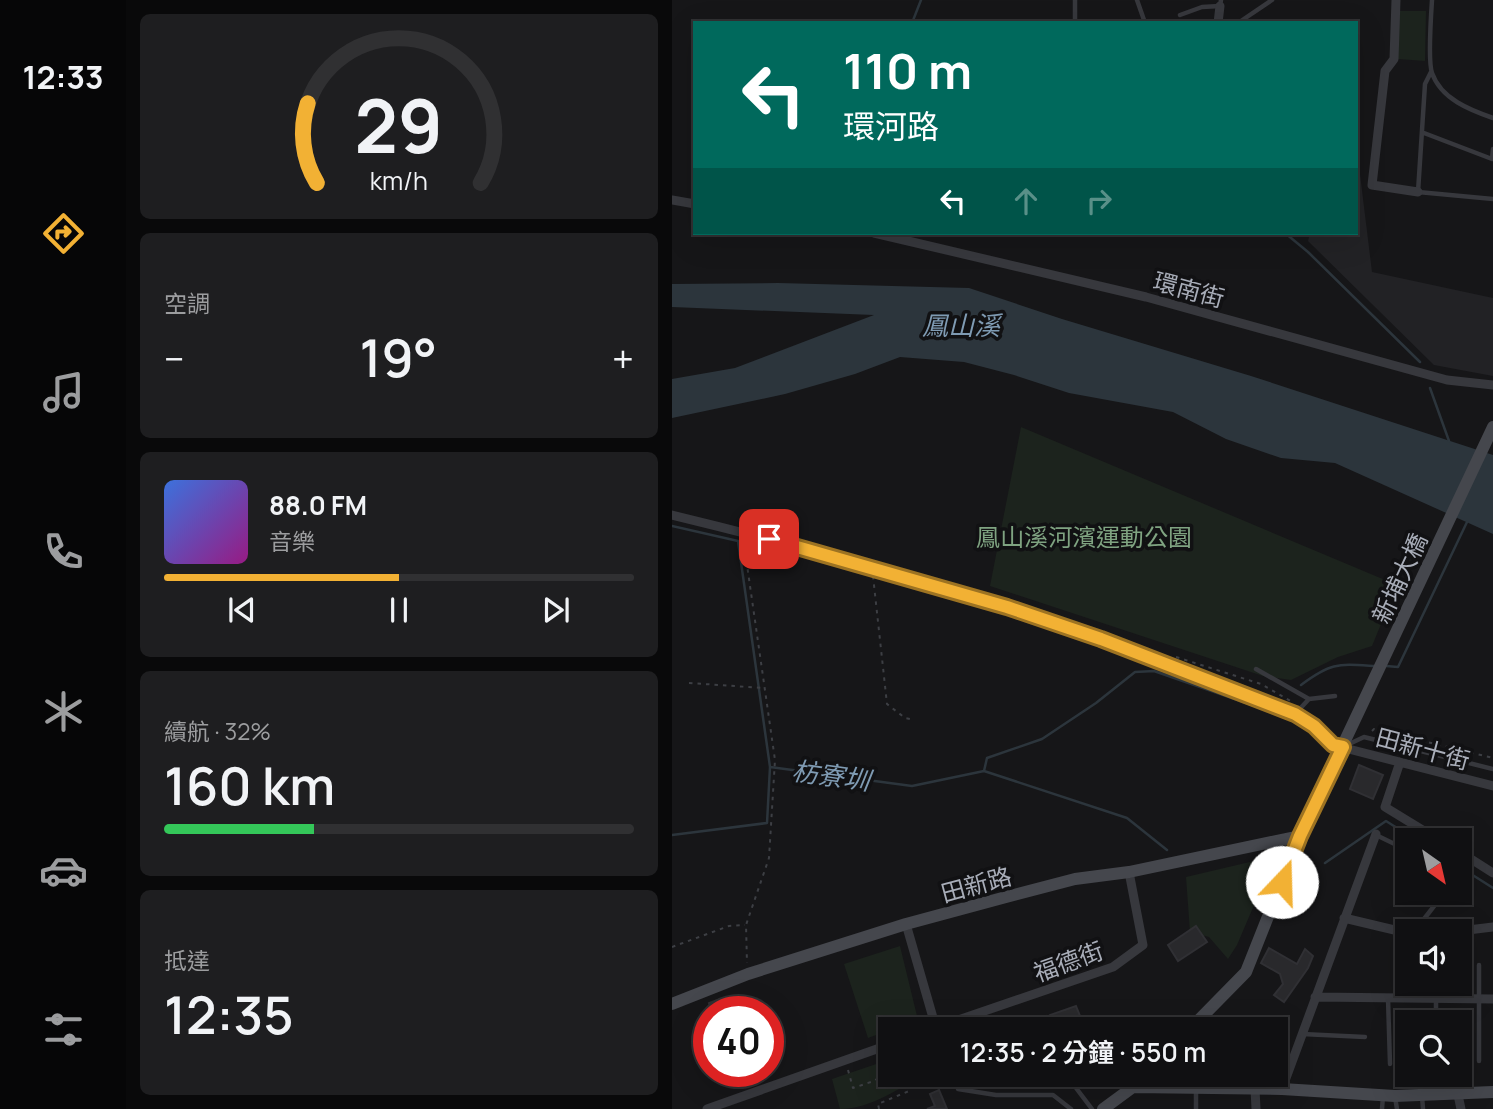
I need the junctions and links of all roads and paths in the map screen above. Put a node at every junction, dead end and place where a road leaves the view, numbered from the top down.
1 (1075, 0) edge
2 (1137, 0) edge
3 (1272, 0) edge
4 (1396, 0) edge
5 (1432, 0) edge
6 (1220, 3) edge
7 (1180, 15) dead end
8 (1144, 20) dead end
9 (1075, 21) edge
10 (1218, 21) edge
11 (1241, 21) edge
12 (1431, 72) junction
13 (1493, 118) edge
14 (1423, 133) junction
15 (1493, 149) edge
16 (1492, 161) edge
17 (1418, 192) junction
18 (1493, 199) edge
19 (672, 201) edge
20 (693, 204) edge
21 (882, 235) edge
22 (1493, 385) edge
23 (1493, 427) edge
24 (672, 515) edge
25 (745, 532) junction
26 (872, 568) junction
27 (1256, 669) dead end
28 (689, 683) dead end
29 (764, 688) junction
30 (1335, 696) dead end
31 (1310, 699) junction
32 (1295, 714) junction
33 (909, 719) dead end
34 (1364, 737) junction
35 (1343, 747) junction
36 (1493, 758) edge
37 (1400, 762) junction
38 (1493, 769) edge
39 (1493, 786) edge
40 (1419, 828) edge
41 (1376, 834) joint
42 (1300, 836) junction
43 (1395, 844) edge
44 (1472, 860) edge
45 (1129, 872) junction
46 (1493, 873) edge
47 (1435, 905) edge
48 (1344, 918) junction
49 (1424, 919) edge
50 (906, 924) junction
51 (746, 925) junction
52 (1493, 927) edge
53 (1395, 930) edge
54 (1472, 930) edge
55 (672, 947) edge
56 (1479, 965) dead end
57 (748, 974) junction
58 (1315, 997) junction
59 (1388, 998) junction
60 (1422, 999) joint
61 (1436, 999) junction
62 (1479, 999) junction
63 (1493, 999) edge
64 (672, 1004) edge
65 (1436, 1010) edge
66 (931, 1017) edge
67 (966, 1017) edge
68 (1202, 1017) edge
69 (1301, 1034) junction
70 (1366, 1037) dead end
71 (878, 1049) edge
72 (1479, 1061) dead end
73 (1390, 1064) dead end
74 (848, 1069) dead end
75 (878, 1078) edge
76 (1075, 1087) edge
77 (1133, 1087) joint
78 (1199, 1087) edge
79 (1246, 1087) edge
80 (1196, 1088) junction
81 (958, 1089) dead end
82 (1255, 1089) junction
83 (1282, 1089) junction
84 (909, 1091) dead end
85 (1493, 1092) edge
86 (1422, 1095) junction
87 (1458, 1095) junction
88 (1391, 1100) edge
89 (707, 1109) edge
90 (879, 1109) edge
91 (1071, 1109) edge
92 (1092, 1109) edge
93 (1103, 1109) edge
94 (1196, 1109) edge
95 (1256, 1109) edge
96 (1382, 1109) edge
97 (1423, 1109) edge
98 (1461, 1109) edge

1 - 9 lane
2 - 8 lane
3 - 11 lane
4 - 17 street
5 - 12 lane
6 - 7 lane
6 - 10 street
12 - 13 lane
12 - 14 lane
14 - 16 lane
14 - 17 lane
15 - 16 lane
17 - 18 lane
19 - 20 street
21 - 22 street, 環南街
23 - 35 main road, 新埔大橋
24 - 25 street
25 - 26 street
25 - 29 path
26 - 32 street
26 - 33 path
27 - 31 lane
28 - 29 path
29 - 51 path
30 - 31 lane
31 - 32 lane
32 - 35 street
34 - 35 lane
34 - 36 path
34 - 38 lane
35 - 37 street, 田新十街
35 - 42 main road, 新埔大橋
37 - 39 street, 田新十街
37 - 40 street
41 - 43 lane
41 - 48 street
42 - 45 main road, 田新路
42 - 68 main road, 新埔大橋
44 - 46 street
45 - 50 main road, 田新路
45 - 67 street, 福德街
47 - 49 lane
48 - 53 street
48 - 58 street
50 - 57 main road, 田新路
50 - 66 street
51 - 55 path
51 - 57 path
52 - 54 street
56 - 62 lane
57 - 64 main road, 田新路
58 - 59 street
58 - 69 street
59 - 60 street
59 - 73 lane
60 - 61 street
61 - 62 street
61 - 65 lane
62 - 63 street
62 - 72 lane
69 - 70 lane
69 - 83 street
71 - 89 street
74 - 75 path
76 - 92 lane
77 - 80 main road
77 - 93 main road
78 - 80 main road
79 - 82 main road
80 - 94 lane
81 - 91 lane
82 - 83 main road
82 - 95 street
83 - 88 main road
84 - 90 path
85 - 87 main road
86 - 87 main road
86 - 88 main road
86 - 97 lane
87 - 98 street
88 - 96 lane

